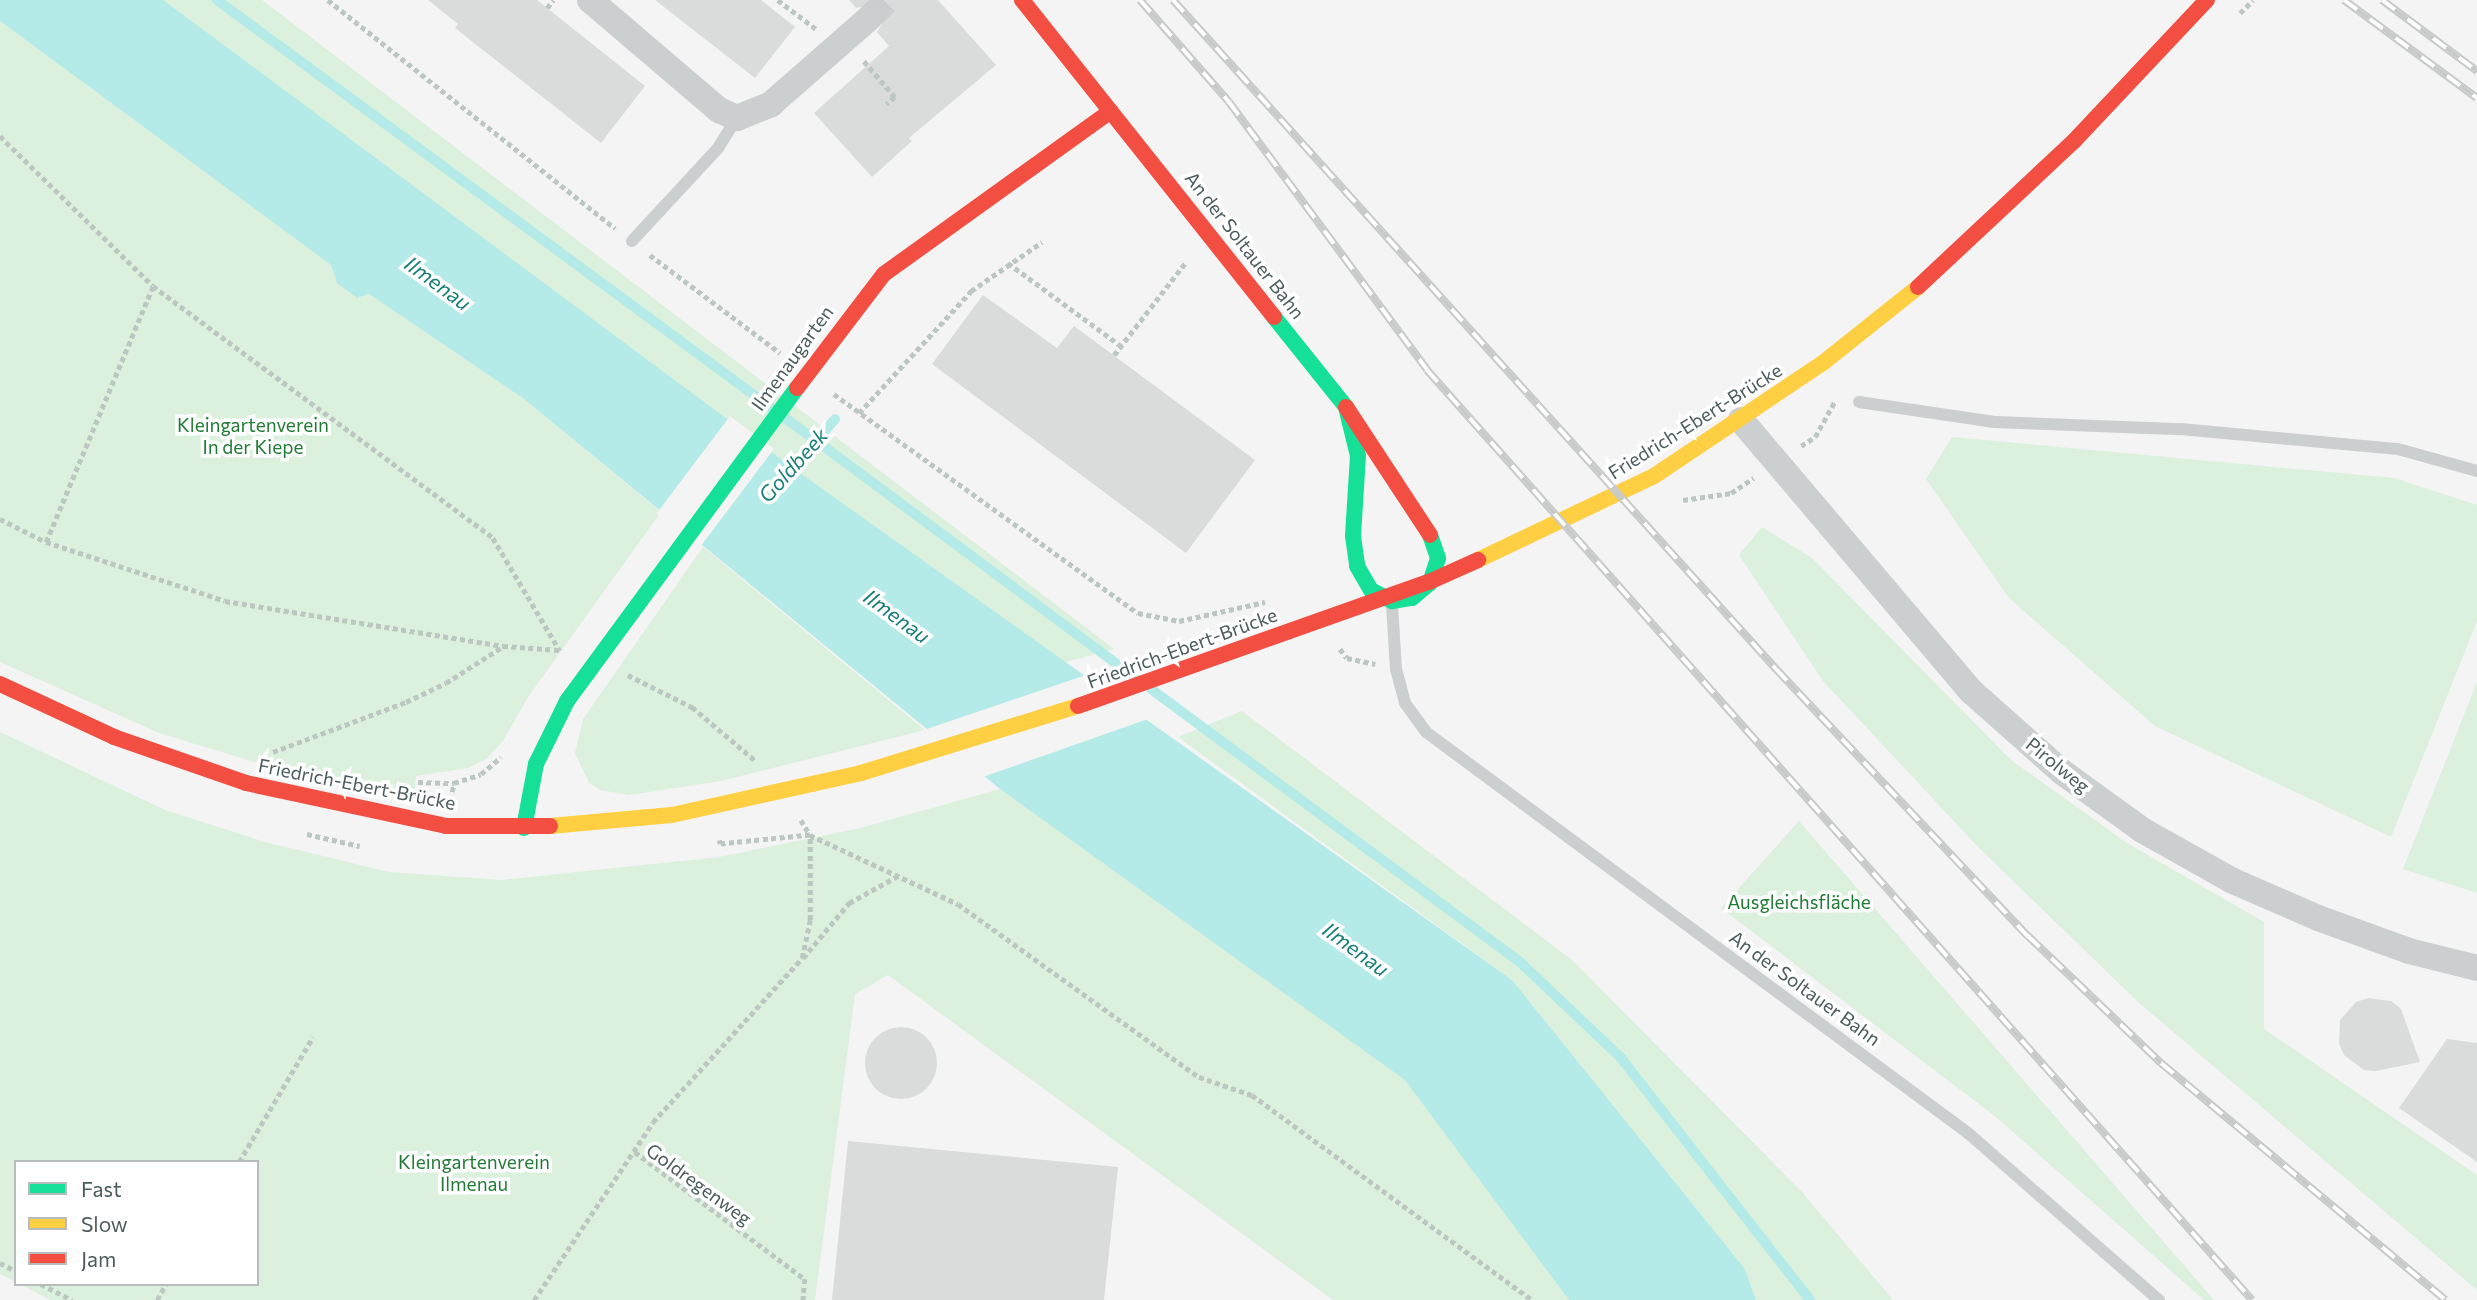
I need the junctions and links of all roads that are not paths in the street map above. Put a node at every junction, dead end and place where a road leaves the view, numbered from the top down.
1 (590, 0) edge
2 (1021, 0) edge
3 (2207, 0) edge
4 (867, 20) tunnel mouth
5 (1111, 111) junction
6 (737, 118) junction
7 (632, 242) road end
8 (1859, 402) dead end
9 (1346, 407) junction
10 (1741, 420) junction
11 (2477, 471) edge
12 (1392, 601) junction
13 (0, 684) edge
14 (524, 828) junction
15 (2477, 968) edge
16 (2159, 1300) edge

1 - 6 street
2 - 5 main road
3 - 10 main road, Friedrich-Ebert-Brücke
4 - 6 street
5 - 9 main road, An der Soltauer Bahn
5 - 14 main road, Ilmenaugarten
6 - 7 lane
8 - 11 lane
9 - 12 main road, An der Soltauer Bahn
9 - 12 main road, An der Soltauer Bahn
10 - 14 main road, Friedrich-Ebert-Brücke
10 - 15 street, Pirolweg
12 - 16 lane, An der Soltauer Bahn
13 - 14 main road, Friedrich-Ebert-Brücke

